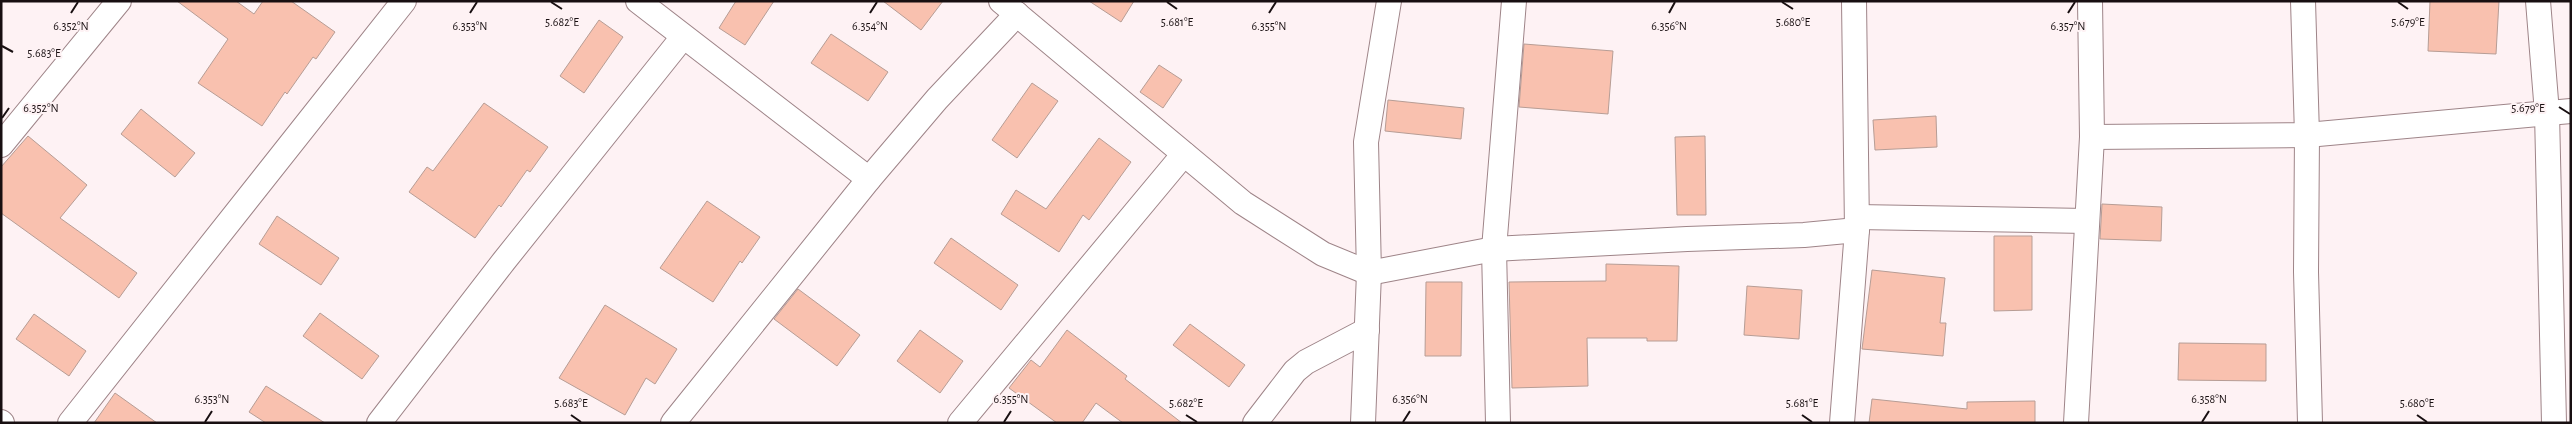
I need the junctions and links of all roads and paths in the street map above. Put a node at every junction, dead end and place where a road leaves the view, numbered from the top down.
1 (119, 1) edge
2 (404, 1) edge
3 (638, 1) edge
4 (1389, 1) edge
5 (1514, 1) edge
6 (1854, 1) edge
7 (2090, 1) edge
8 (2303, 1) edge
9 (2538, 1) edge
10 (1009, 7) edge
11 (683, 37) junction
12 (2571, 111) edge
13 (2547, 113) junction
14 (2307, 135) junction
15 (2092, 137) junction
16 (1, 145) edge
17 (1184, 154) junction
18 (869, 179) junction
19 (2086, 221) junction
20 (1857, 223) junction
21 (1494, 249) junction
22 (1369, 272) junction
23 (1367, 330) junction
24 (70, 423) edge
25 (379, 423) edge
26 (673, 423) edge
27 (960, 423) edge
28 (1255, 423) edge
29 (1363, 423) edge
30 (1498, 423) edge
31 (1842, 423) edge
32 (2076, 423) edge
33 (2310, 423) edge
34 (2554, 423) edge

1 - 16 street
2 - 24 street
3 - 11 street
4 - 22 street
5 - 21 street
6 - 20 street
7 - 15 street
8 - 14 street
9 - 13 street
10 - 17 street
10 - 18 street
11 - 18 street
11 - 25 street
12 - 13 street
13 - 14 street
13 - 34 street
14 - 15 street
14 - 33 street
15 - 19 street
17 - 22 street
17 - 27 street
18 - 26 street
19 - 20 street
19 - 32 street
20 - 21 street
20 - 31 street
21 - 22 street
21 - 30 street
22 - 23 street
23 - 28 street
23 - 29 street

